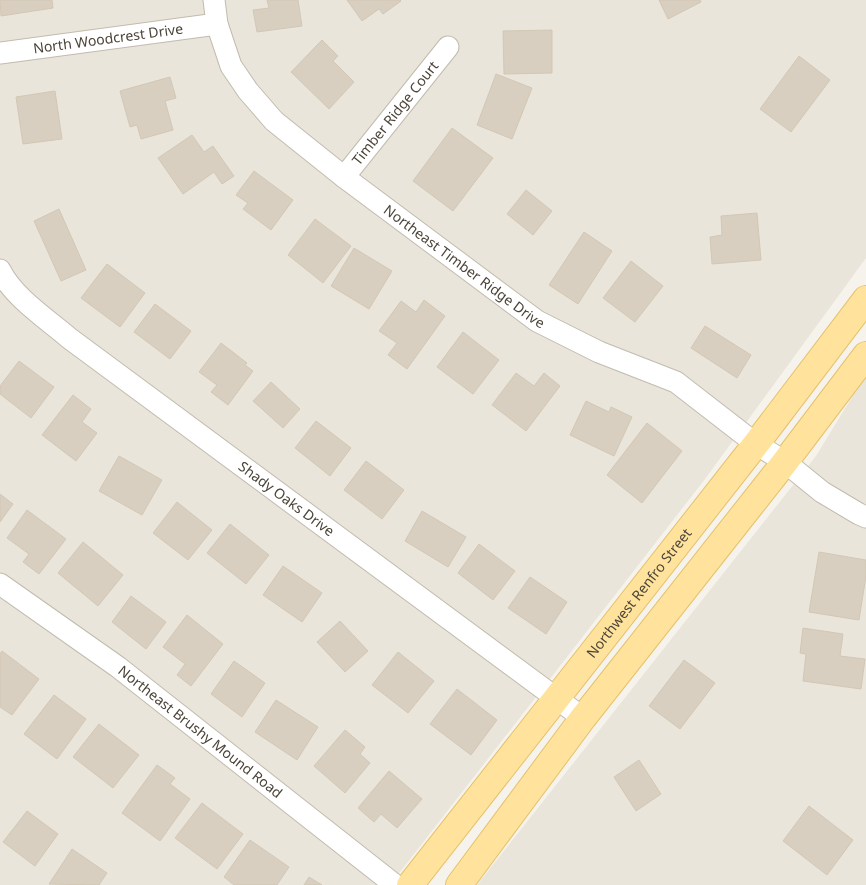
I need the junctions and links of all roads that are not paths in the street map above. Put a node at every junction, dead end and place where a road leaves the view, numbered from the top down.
1 (214, 0) edge
2 (217, 24) junction
3 (448, 47) dead end
4 (0, 53) edge
5 (344, 177) junction
6 (0, 270) edge
7 (866, 300) edge
8 (866, 355) edge
9 (756, 444) junction
10 (785, 462) junction
11 (866, 517) edge
12 (0, 584) edge
13 (557, 698) junction
14 (583, 718) junction
15 (395, 885) edge
16 (410, 885) edge
17 (459, 885) edge

1 - 2 street, Northeast Timber Ridge Drive
2 - 4 street, North Woodcrest Drive
2 - 5 street, Northeast Timber Ridge Drive
3 - 5 street, Timber Ridge Court
5 - 9 street, Northeast Timber Ridge Drive
6 - 13 street, Shady Oaks Drive
7 - 9 main road, Northwest Renfro Street
8 - 10 main road
9 - 10 street, Northeast Timber Ridge Drive
9 - 13 main road, Northwest Renfro Street
10 - 11 street, Northeast Timber Ridge Drive
10 - 14 main road
12 - 15 street, Northeast Brushy Mound Road
13 - 14 street, Shady Oaks Drive
13 - 16 main road, Northwest Renfro Street
14 - 17 main road

